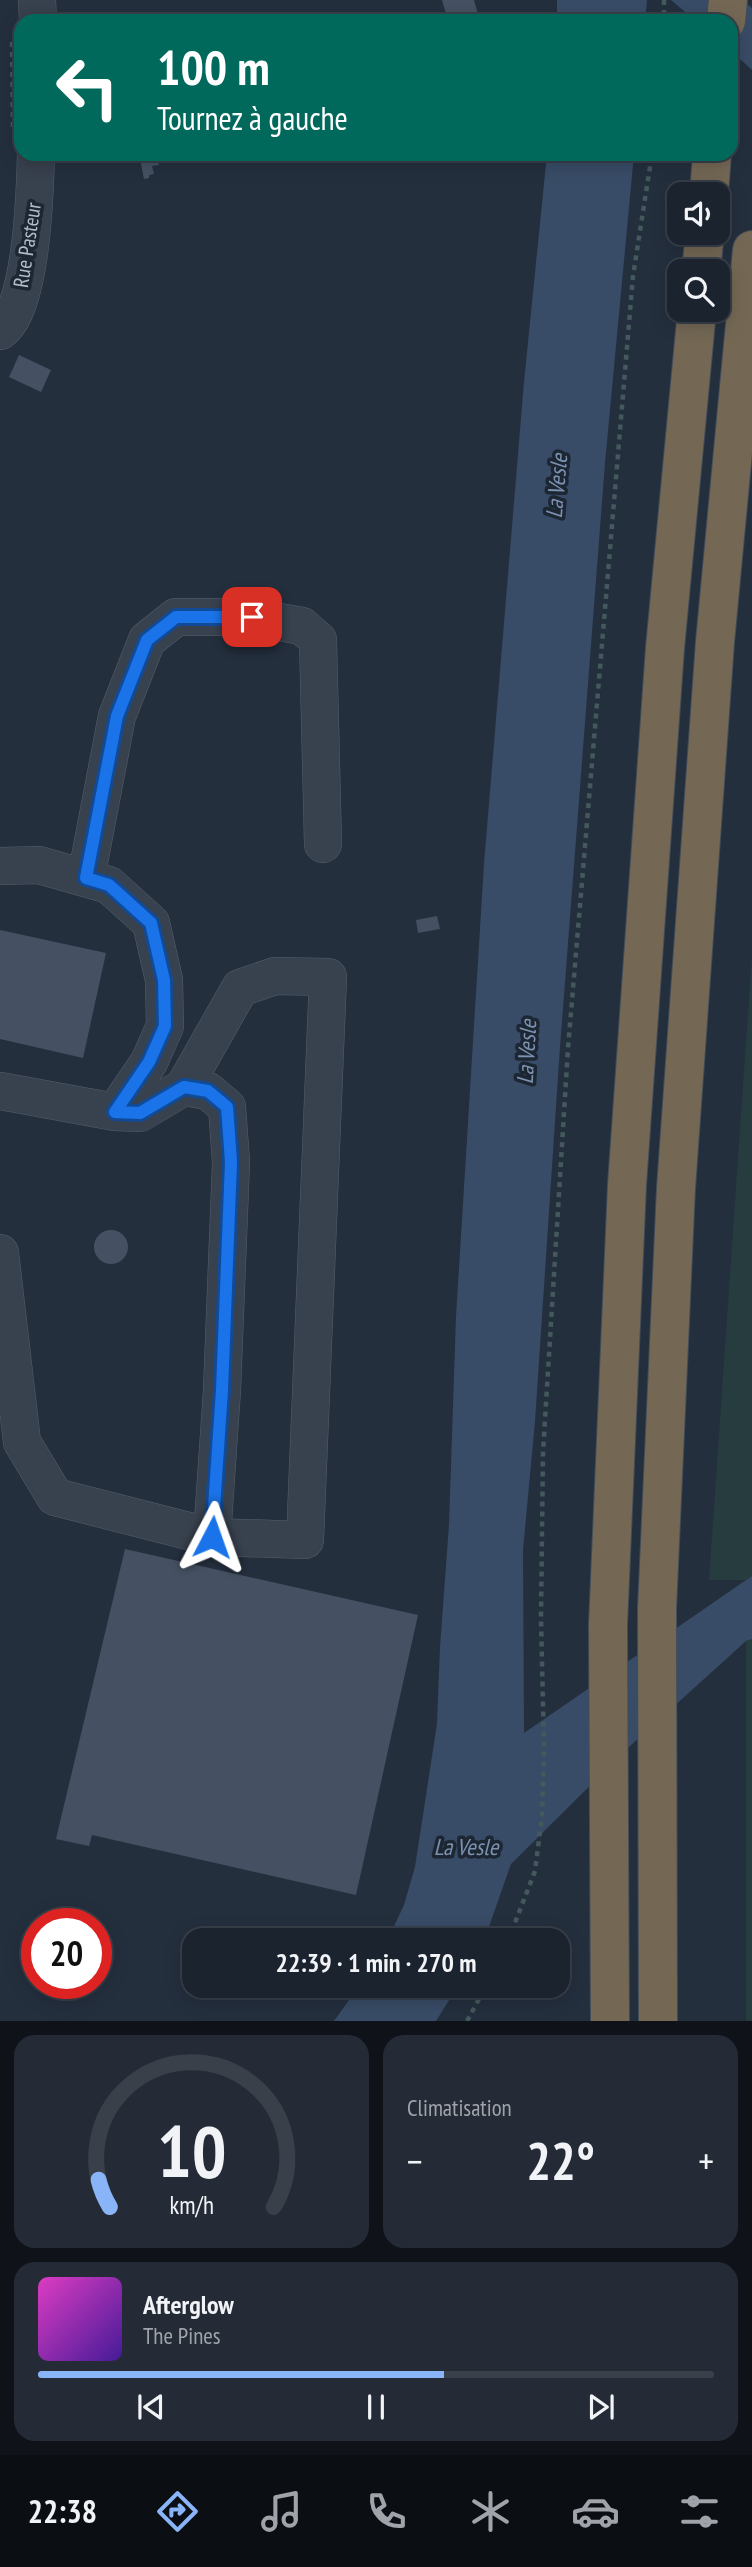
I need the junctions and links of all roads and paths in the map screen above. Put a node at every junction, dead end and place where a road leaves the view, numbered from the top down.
1 (26, 161) edge
2 (651, 161) edge
3 (711, 161) edge
4 (710, 182) edge
5 (752, 250) edge
6 (697, 322) edge
7 (0, 331) edge
8 (323, 844) dead end
9 (0, 866) edge
10 (86, 878) junction
11 (184, 1087) junction
12 (0, 1091) edge
13 (115, 1112) junction
14 (0, 1254) edge
15 (212, 1537) junction
16 (513, 1928) edge
17 (479, 1998) edge
18 (467, 2021) edge
19 (610, 2021) edge
20 (658, 2021) edge

1 - 7 street, Rue Pasteur
2 - 16 path
3 - 4 highway
5 - 20 highway
6 - 19 highway
8 - 10 street
9 - 10 street
10 - 13 street
11 - 13 street
11 - 15 street
11 - 15 street
12 - 13 street
14 - 15 street
17 - 18 path

